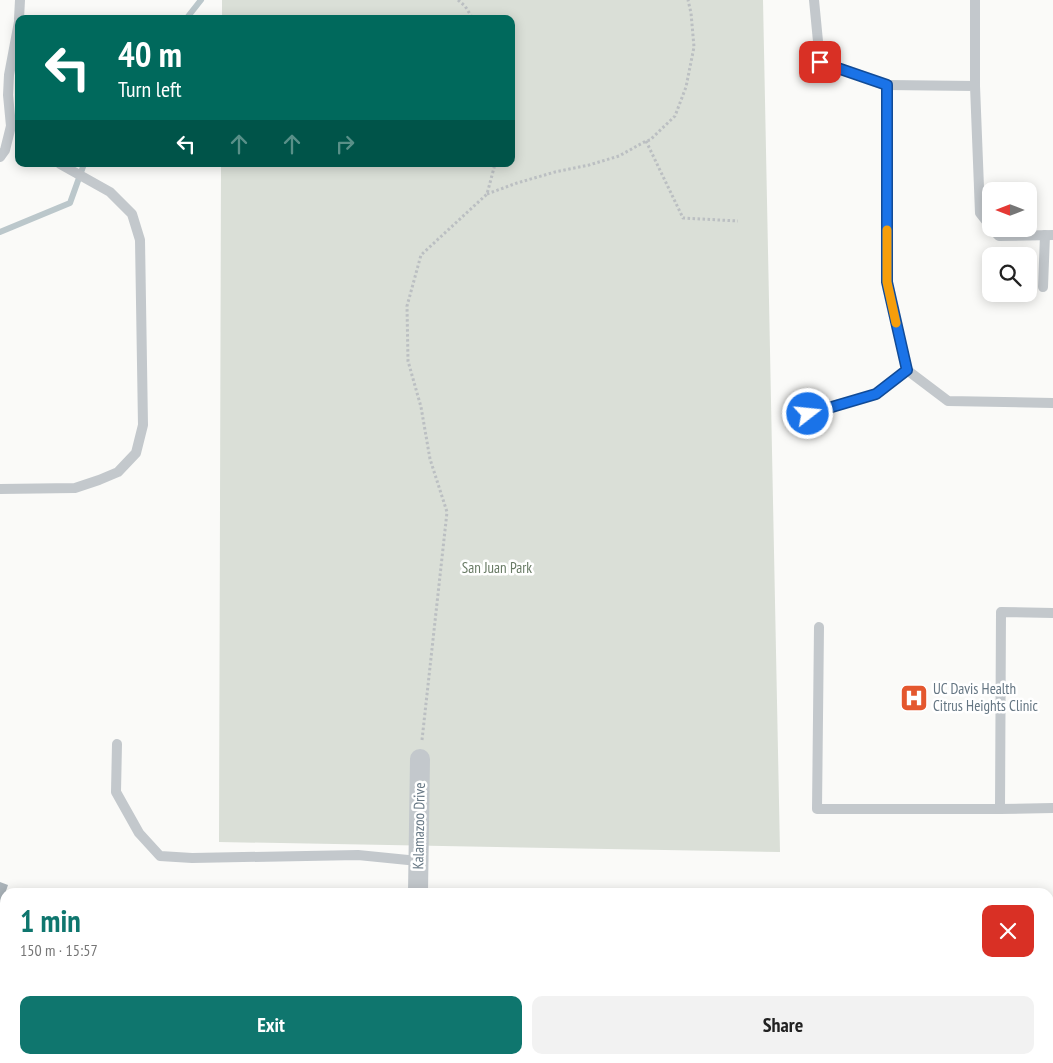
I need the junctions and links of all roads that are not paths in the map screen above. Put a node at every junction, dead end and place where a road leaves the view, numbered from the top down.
1 (20, 0) edge
2 (814, 0) edge
3 (975, 0) edge
4 (19, 15) edge
5 (15, 44) edge
6 (887, 85) junction
7 (975, 86) junction
8 (8, 136) junction
9 (15, 139) edge
10 (0, 157) edge
11 (65, 167) edge
12 (982, 216) edge
13 (1049, 235) edge
14 (1043, 288) dead end
15 (907, 370) junction
16 (1053, 403) edge
17 (808, 414) dead end
18 (0, 488) edge
19 (1053, 613) edge
20 (819, 627) dead end
21 (117, 744) dead end
22 (420, 759) road end
23 (1053, 808) edge
24 (1000, 809) junction
25 (418, 861) junction
26 (418, 888) edge

1 - 4 lane
2 - 6 lane
3 - 7 lane
5 - 8 lane
6 - 7 lane
6 - 15 lane
7 - 12 lane
8 - 9 lane
8 - 10 lane
11 - 18 lane
13 - 14 lane
15 - 16 lane
15 - 17 lane
19 - 24 lane
20 - 24 lane
21 - 25 lane
22 - 25 street, Kalamazoo Drive
23 - 24 lane
25 - 26 street, Kalamazoo Drive

